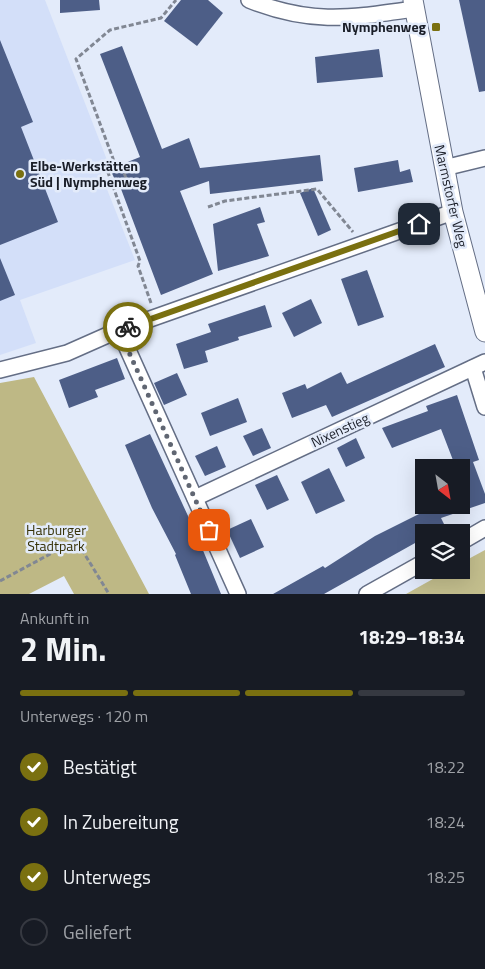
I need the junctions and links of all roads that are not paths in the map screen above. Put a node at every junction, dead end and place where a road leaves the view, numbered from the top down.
1 (249, 0) edge
2 (413, 4) edge
3 (485, 158) edge
4 (444, 168) junction
5 (453, 212) junction
6 (119, 330) junction
7 (485, 332) edge
8 (479, 365) edge
9 (0, 370) edge
10 (485, 407) edge
11 (195, 498) junction
12 (485, 528) edge
13 (470, 537) edge
14 (415, 567) edge
15 (238, 594) edge
16 (367, 594) edge

1 - 2 street
2 - 4 street, Marmstorfer Weg
3 - 4 street
4 - 5 street, Marmstorfer Weg
5 - 6 street
5 - 7 street, Marmstorfer Weg
6 - 9 street
6 - 11 street
8 - 10 street
8 - 11 street, Nixenstieg
11 - 15 street
12 - 13 street
14 - 16 street

